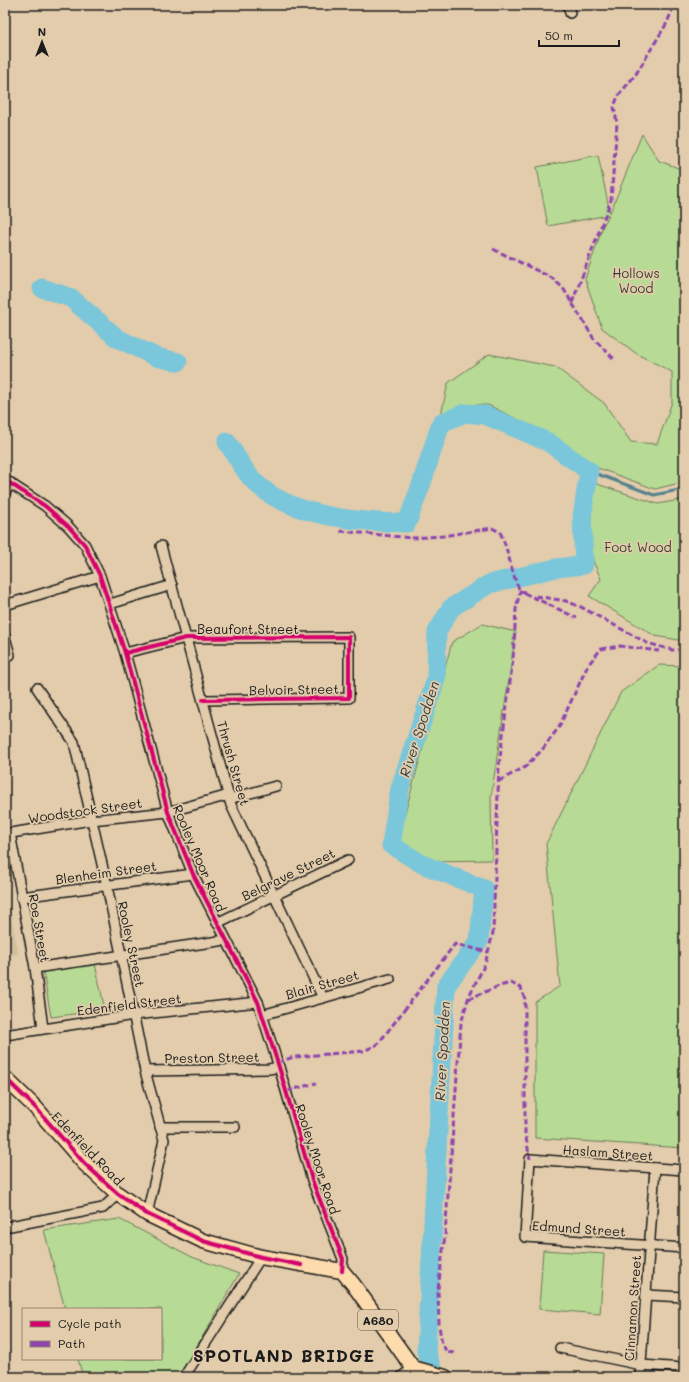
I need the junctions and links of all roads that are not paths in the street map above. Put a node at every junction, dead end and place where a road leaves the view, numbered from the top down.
1 (8, 482) edge
2 (5, 493) edge
3 (161, 546) dead end
4 (100, 576) junction
5 (172, 585) junction
6 (110, 604) junction
7 (5, 605) edge
8 (5, 637) edge
9 (186, 638) junction
10 (125, 653) junction
11 (10, 655) dead end
12 (349, 661) joint
13 (37, 688) dead end
14 (203, 700) junction
15 (276, 786) dead end
16 (229, 797) junction
17 (168, 812) junction
18 (91, 820) junction
19 (8, 834) edge
20 (348, 860) dead end
21 (193, 874) junction
22 (107, 886) junction
23 (274, 895) junction
24 (21, 897) junction
25 (217, 923) junction
26 (226, 940) junction
27 (121, 955) junction
28 (34, 968) junction
29 (390, 978) dead end
30 (324, 998) junction
31 (258, 1002) junction
32 (134, 1015) junction
33 (262, 1016) junction
34 (43, 1028) junction
35 (5, 1034) edge
36 (279, 1067) junction
37 (145, 1071) junction
38 (5, 1078) edge
39 (160, 1127) junction
40 (234, 1127) dead end
41 (530, 1159) joint
42 (655, 1168) junction
43 (684, 1170) edge
44 (118, 1194) junction
45 (147, 1214) junction
46 (5, 1227) edge
47 (649, 1246) junction
48 (684, 1248) edge
49 (261, 1257) junction
50 (342, 1271) junction
51 (646, 1295) junction
52 (684, 1297) edge
53 (560, 1348) dead end
54 (641, 1365) junction
55 (684, 1368) edge
56 (418, 1372) edge
57 (184, 1377) edge
58 (401, 1377) edge
59 (444, 1377) edge
60 (640, 1377) edge

1 - 2 street
1 - 4 street, Rooley Moor Road
3 - 5 street, Thrush Street
4 - 6 street, Rooley Moor Road
4 - 7 street
5 - 6 street
5 - 9 street, Thrush Street
6 - 10 street, Rooley Moor Road
8 - 11 street
9 - 10 street, Beaufort Street
9 - 12 street, Beaufort Street
9 - 14 street, Thrush Street
10 - 17 street, Rooley Moor Road
12 - 14 street, Belvoir Street
13 - 18 street, Rooley Street
14 - 16 street, Thrush Street
15 - 16 street, Woodstock Street
16 - 17 street, Woodstock Street
16 - 23 street, Thrush Street
17 - 18 street, Woodstock Street
17 - 21 street, Rooley Moor Road
18 - 19 street, Woodstock Street
18 - 22 street, Rooley Street
19 - 24 street, Roe Street
20 - 23 street, Belgrave Street
21 - 22 street, Blenheim Street
21 - 25 street, Rooley Moor Road
22 - 24 street, Blenheim Street
22 - 27 street, Rooley Street
23 - 25 street, Belgrave Street
23 - 30 street, Thrush Street
24 - 28 street, Roe Street
25 - 26 street, Rooley Moor Road
26 - 27 street
26 - 31 street, Rooley Moor Road
27 - 28 street
27 - 32 street, Rooley Street
28 - 34 street, Roe Street
29 - 30 street, Blair Street
30 - 33 street, Blair Street
31 - 32 street, Edenfield Street
31 - 33 street, Rooley Moor Road
32 - 34 street, Edenfield Street
32 - 37 street, Rooley Street
33 - 36 street, Rooley Moor Road
34 - 35 street, Edenfield Street
36 - 37 street, Preston Street
36 - 50 street, Rooley Moor Road
37 - 39 street, Rooley Street
38 - 44 main road, Edenfield Road
39 - 40 street
39 - 45 street, Rooley Street
41 - 42 street, Haslam Street
41 - 47 street, Edmund Street
42 - 43 street, Haslam Street
42 - 47 street, Cinnamon Street
44 - 45 main road, Edenfield Road
44 - 46 street
45 - 49 main road, Edenfield Road
47 - 48 street, Edmund Street
47 - 51 street, Cinnamon Street
49 - 50 main road, Edenfield Road
49 - 57 street
50 - 56 main road, A680
51 - 52 street
51 - 54 street, Cinnamon Street
53 - 54 street
54 - 55 street
54 - 60 street, Cinnamon Street
56 - 58 street
56 - 59 main road

